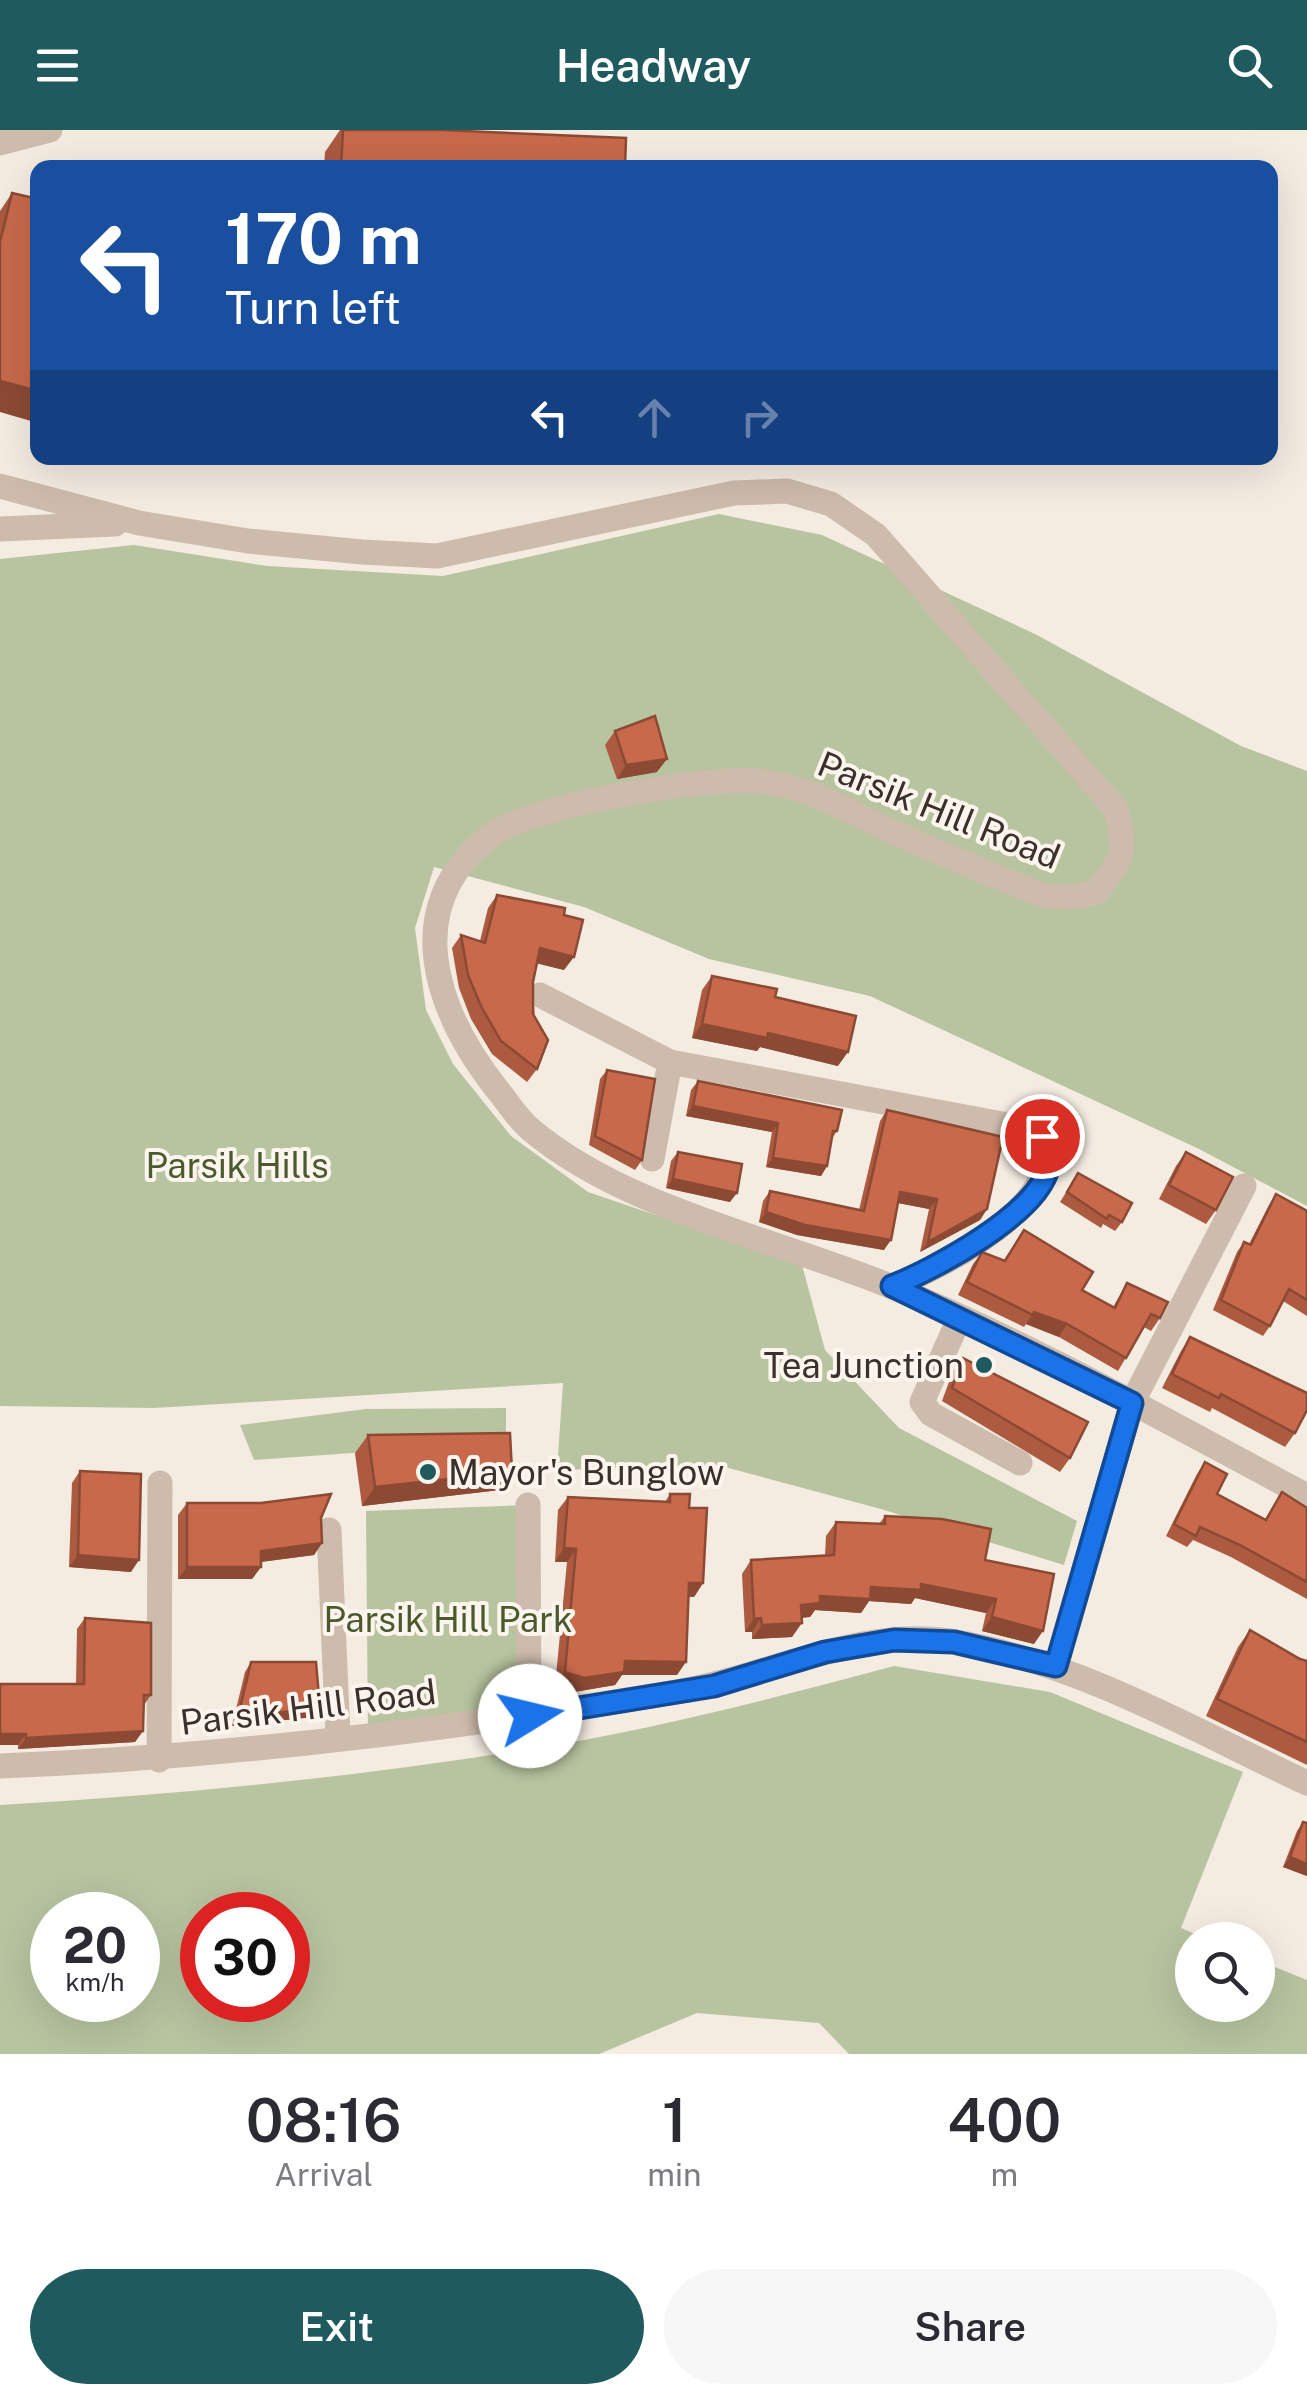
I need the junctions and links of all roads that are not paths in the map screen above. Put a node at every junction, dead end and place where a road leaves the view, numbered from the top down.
1 (50, 130) edge
2 (0, 144) edge
3 (0, 486) edge
4 (139, 523) junction
5 (0, 530) edge
6 (540, 995) dead end
7 (670, 1062) junction
8 (652, 1159) dead end
9 (1244, 1186) dead end
10 (892, 1286) junction
11 (959, 1319) junction
12 (1132, 1403) junction
13 (1020, 1462) dead end
14 (160, 1484) dead end
15 (1305, 1489) edge
16 (528, 1505) dead end
17 (329, 1530) dead end
18 (1056, 1666) junction
19 (530, 1716) junction
20 (338, 1738) junction
21 (160, 1760) junction
22 (0, 1766) edge
23 (1307, 1783) edge

1 - 2 street
3 - 4 street, Parsik Hill Road
4 - 5 street
4 - 10 street, Parsik Hill Road
6 - 7 street
7 - 8 street
7 - 10 street
9 - 12 street
10 - 11 street, Parsik Hill Road
11 - 12 street, Parsik Hill Road
11 - 13 street
12 - 15 street, Parsik Hill Road
12 - 18 street
14 - 21 street
16 - 19 street
17 - 20 street
18 - 19 street, Parsik Hill Road
18 - 23 street, Parsik Hill Road
19 - 20 street, Parsik Hill Road
20 - 21 street, Parsik Hill Road
21 - 22 street, Parsik Hill Road

